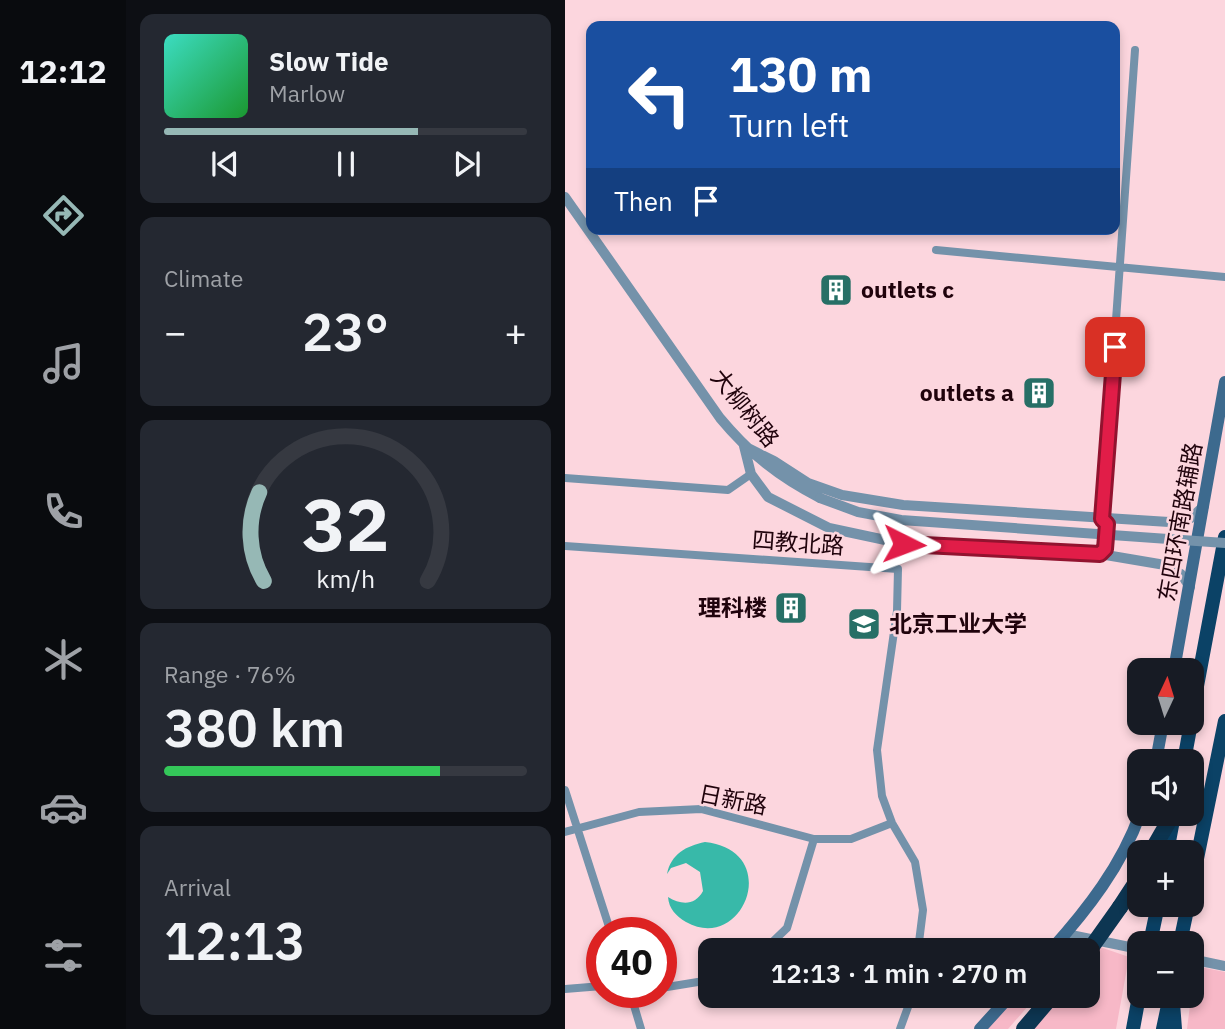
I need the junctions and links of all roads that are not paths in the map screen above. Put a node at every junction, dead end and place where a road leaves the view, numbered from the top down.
1 (1135, 50) dead end
2 (565, 197) edge
3 (586, 227) edge
4 (592, 235) edge
5 (936, 250) dead end
6 (1120, 268) junction
7 (1225, 277) edge
8 (1225, 382) edge
9 (744, 446) junction
10 (751, 474) junction
11 (565, 478) edge
12 (1204, 506) junction
13 (1102, 519) junction
14 (1225, 537) edge
15 (1225, 543) edge
16 (565, 546) edge
17 (1100, 554) junction
18 (1190, 587) junction
19 (1176, 658) edge
20 (1203, 658) edge
21 (1225, 721) edge
22 (565, 790) edge
23 (892, 822) junction
24 (1136, 826) edge
25 (577, 828) junction
26 (565, 832) edge
27 (814, 839) junction
28 (1201, 840) edge
29 (1127, 896) edge
30 (606, 917) edge
31 (1066, 934) junction
32 (777, 938) edge
33 (920, 938) edge
34 (1062, 938) edge
35 (1098, 938) edge
36 (1127, 947) edge
37 (1204, 962) edge
38 (1225, 966) edge
39 (698, 982) edge
40 (677, 985) edge
41 (586, 987) edge
42 (565, 989) edge
43 (635, 1008) edge
44 (908, 1008) edge
45 (999, 1008) edge
46 (1042, 1008) edge
47 (1137, 1008) edge
48 (1168, 1008) edge
49 (1172, 1008) edge
50 (641, 1029) edge
51 (900, 1029) edge
52 (980, 1029) edge
53 (1024, 1029) edge
54 (1133, 1029) edge
55 (1163, 1029) edge
56 (1175, 1029) edge

1 - 6 street
2 - 3 street, 大柳树路
4 - 9 street, 大柳树路
5 - 6 street
6 - 7 street
6 - 13 street
8 - 12 main road, 东四环南路辅路
9 - 10 street
9 - 13 street
9 - 15 street, 大柳树路, bridge
10 - 11 street
10 - 17 street
12 - 13 street
12 - 18 main road, 东四环南路辅路
13 - 17 street
14 - 20 highway
16 - 23 street, 四教北路
17 - 18 street
18 - 19 main road, 东四环南路辅路
21 - 28 highway
22 - 25 street
23 - 27 street, 日新路
23 - 33 street
24 - 31 main road
25 - 26 street, 日新路
25 - 27 street, 日新路
25 - 30 street
27 - 32 street
29 - 35 highway, bridge
31 - 34 main road
31 - 36 street
37 - 38 street
39 - 40 street
41 - 42 street
43 - 50 street
44 - 51 street
45 - 52 main road
46 - 53 highway
47 - 54 highway
48 - 55 highway
49 - 56 highway

